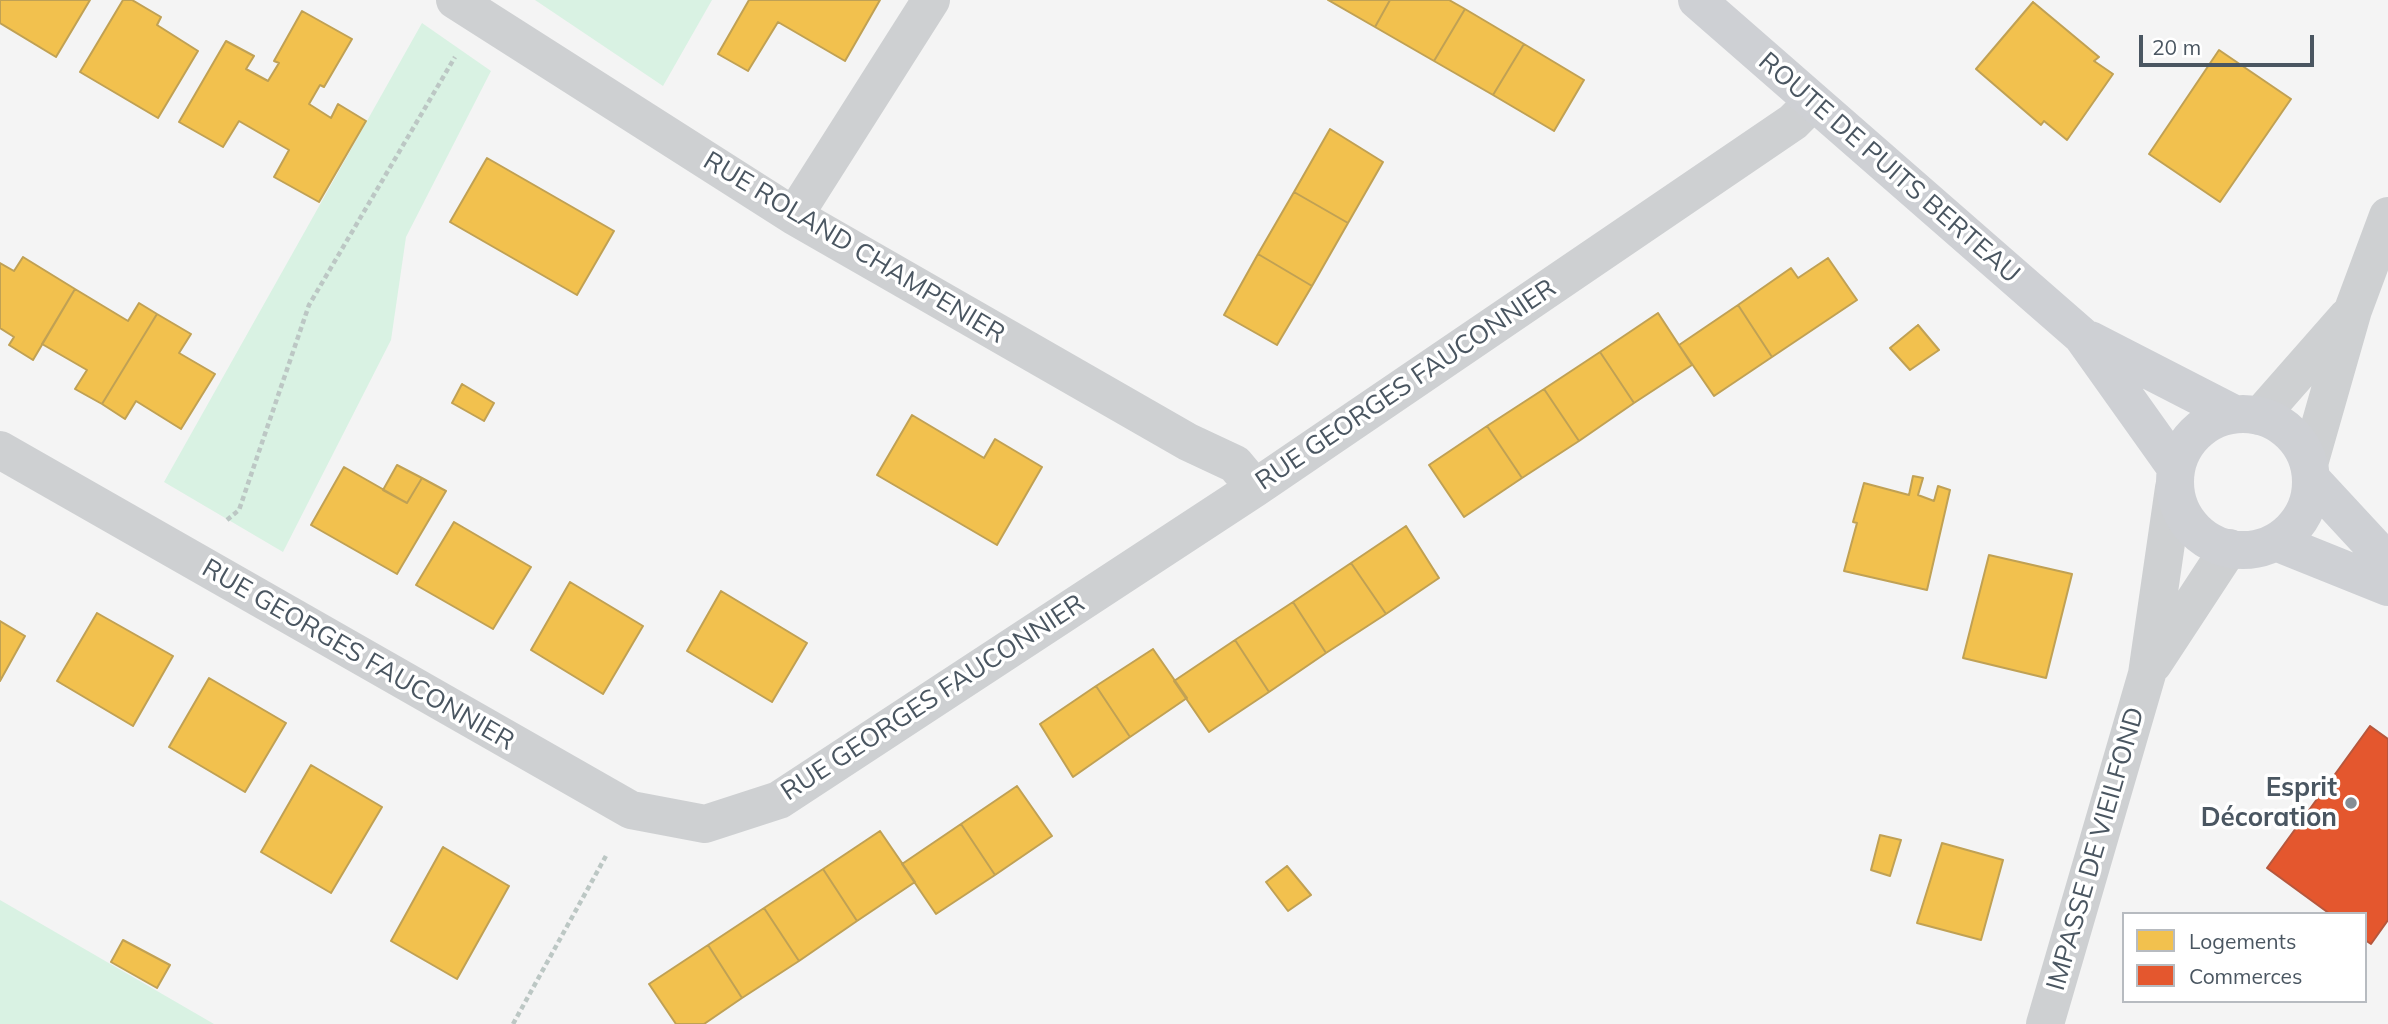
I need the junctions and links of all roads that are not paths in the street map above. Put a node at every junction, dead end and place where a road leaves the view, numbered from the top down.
1 (930, 0) edge
2 (1697, 0) edge
3 (467, 8) edge
4 (1813, 102) junction
5 (794, 216) junction
6 (2388, 216) edge
7 (2353, 310) junction
8 (2082, 336) junction
9 (2247, 415) junction
10 (0, 450) edge
11 (2310, 472) junction
12 (2175, 478) junction
13 (1255, 488) junction
14 (2276, 542) junction
15 (2229, 548) junction
16 (2388, 562) edge
17 (2388, 587) edge
18 (2147, 674) junction
19 (2045, 1024) edge

1 - 5 street
2 - 4 street, ROUTE DE PUITS BERTEAU
3 - 5 street, RUE ROLAND CHAMPENIER
4 - 8 street, ROUTE DE PUITS BERTEAU
4 - 13 street, RUE GEORGES FAUCONNIER
5 - 13 street, RUE ROLAND CHAMPENIER
6 - 7 street
7 - 9 street
7 - 11 street
8 - 9 street, ROUTE DE PUITS BERTEAU
8 - 12 street, ROUTE DE PUITS BERTEAU
9 - 11 street
9 - 12 street
10 - 13 street, RUE GEORGES FAUCONNIER
11 - 14 street
11 - 16 street
12 - 15 street
12 - 18 street, IMPASSE DE VIEILFOND
14 - 15 street
14 - 17 street
15 - 18 street, IMPASSE DE VIEILFOND
18 - 19 street, IMPASSE DE VIEILFOND

